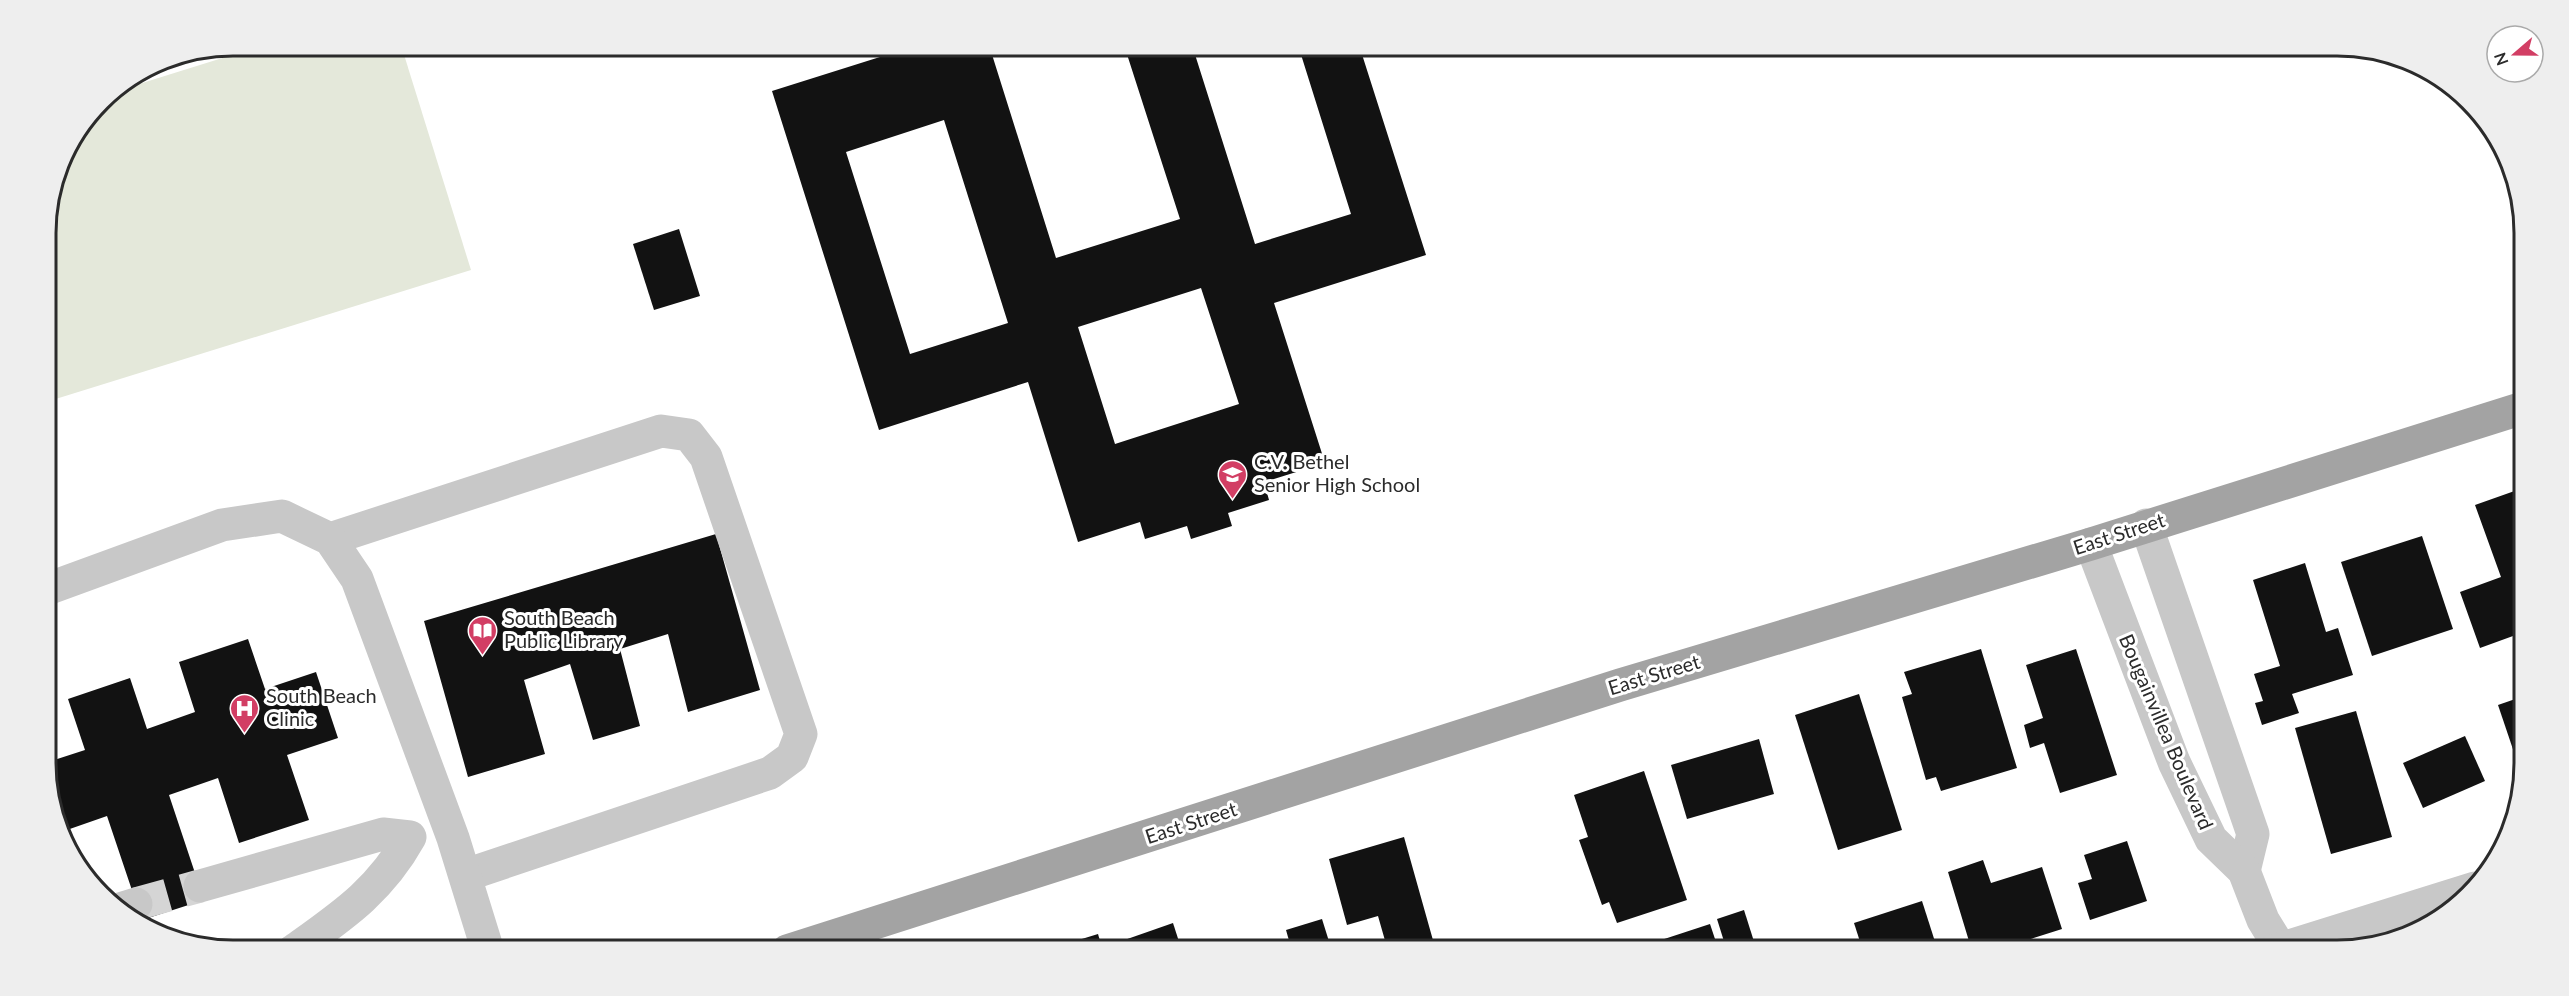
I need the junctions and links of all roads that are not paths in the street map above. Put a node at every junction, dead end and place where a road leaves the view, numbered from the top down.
1 (2514, 411) edge
2 (2146, 525) junction
3 (330, 540) junction
4 (2091, 544) junction
5 (56, 586) edge
6 (410, 837) junction
7 (453, 838) junction
8 (2244, 871) junction
9 (466, 876) junction
10 (200, 886) tunnel mouth
11 (2456, 894) edge
12 (308, 940) edge
13 (485, 940) edge
14 (821, 940) edge
15 (2274, 940) edge
16 (2311, 940) edge

1 - 2 main road, East Street
2 - 4 main road, East Street
2 - 8 street
3 - 5 street
3 - 7 street
3 - 9 street
4 - 8 street, Bougainvillea Boulevard
4 - 14 main road, East Street
6 - 7 street
6 - 10 street
6 - 12 street
7 - 9 street
8 - 15 street
9 - 13 street
11 - 16 street

